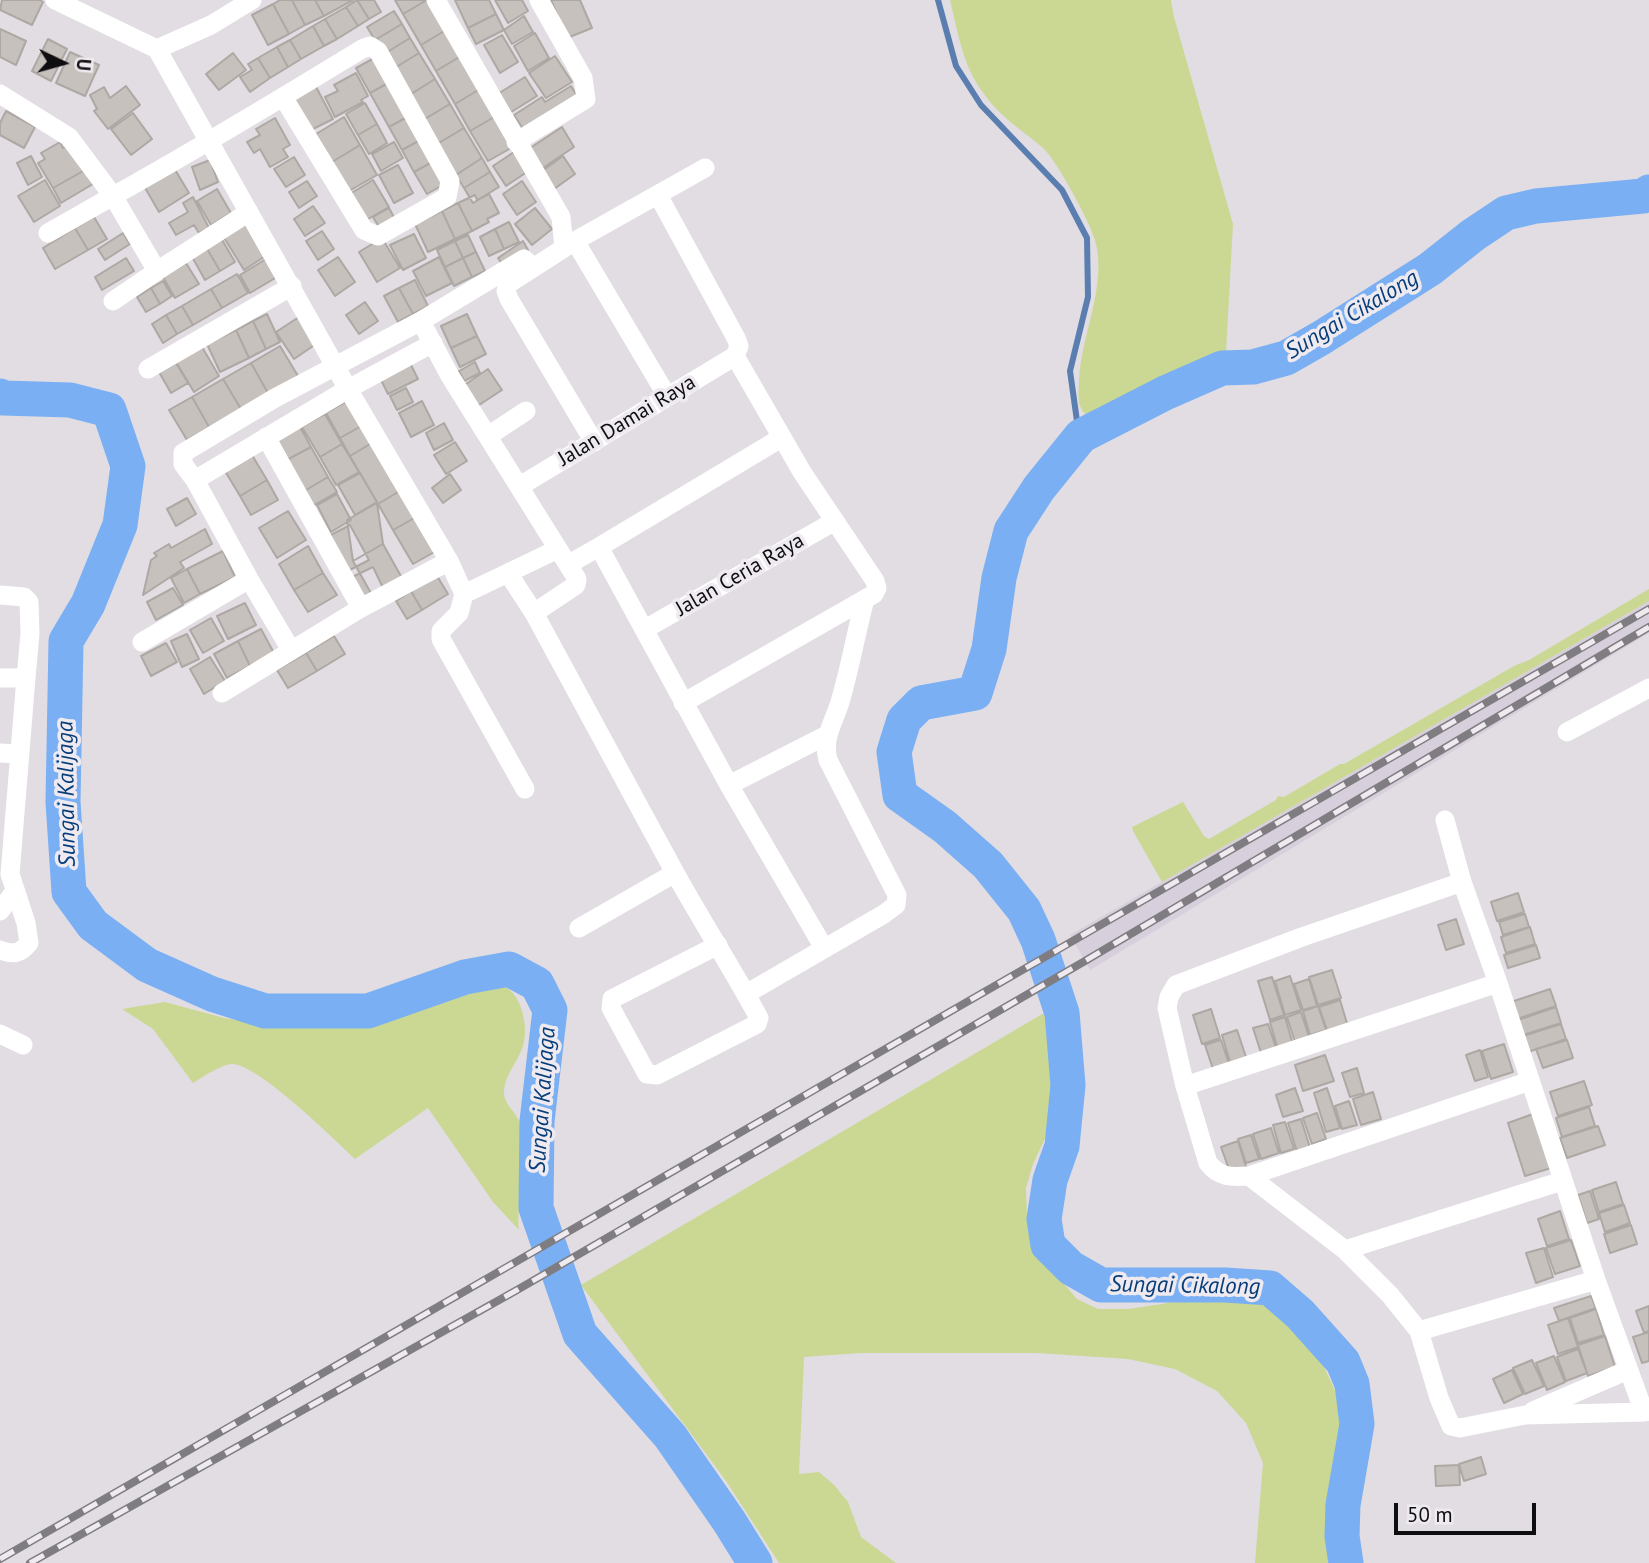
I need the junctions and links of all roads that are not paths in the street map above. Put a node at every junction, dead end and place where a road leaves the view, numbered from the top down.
1 (55, 0) edge
2 (252, 0) edge
3 (436, 0) edge
4 (539, 0) edge
5 (158, 49) junction
6 (0, 94) edge
7 (283, 97) junction
8 (211, 142) junction
9 (516, 142) junction
10 (705, 168) dead end
11 (658, 195) junction
12 (113, 197) junction
13 (249, 212) junction
14 (48, 233) dead end
15 (567, 240) junction
16 (533, 267) junction
17 (157, 271) junction
18 (292, 286) junction
19 (113, 301) dead end
20 (421, 321) junction
21 (432, 342) junction
22 (735, 356) junction
23 (336, 366) junction
24 (148, 369) dead end
25 (348, 389) junction
26 (667, 396) junction
27 (526, 411) dead end
28 (488, 436) junction
29 (266, 437) junction
30 (781, 438) junction
31 (594, 442) junction
32 (195, 480) junction
33 (520, 486) junction
34 (835, 521) junction
35 (598, 547) junction
36 (564, 556) junction
37 (449, 561) junction
38 (508, 573) junction
39 (248, 579) junction
40 (464, 593) junction
41 (0, 595) edge
42 (865, 600) junction
43 (361, 608) junction
44 (534, 613) junction
45 (645, 629) junction
46 (142, 642) dead end
47 (291, 650) junction
48 (0, 678) edge
49 (26, 678) junction
50 (1649, 688) edge
51 (222, 693) dead end
52 (683, 703) junction
53 (1567, 732) dead end
54 (827, 734) junction
55 (10, 754) edge
56 (729, 785) junction
57 (524, 789) dead end
58 (1445, 820) dead end
59 (675, 873) junction
60 (1462, 882) junction
61 (15, 891) junction
62 (0, 911) edge
63 (579, 928) dead end
64 (718, 945) junction
65 (824, 948) junction
66 (0, 950) edge
67 (1499, 983) junction
68 (746, 994) junction
69 (0, 1034) edge
70 (23, 1045) dead end
71 (1530, 1081) junction
72 (1185, 1086) junction
73 (1250, 1176) junction
74 (1562, 1181) junction
75 (1345, 1250) junction
76 (1596, 1280) junction
77 (1419, 1331) junction
78 (1628, 1370) junction
79 (1646, 1412) edge
80 (1525, 1415) junction

1 - 5 street
2 - 5 street
3 - 9 street
4 - 9 street
5 - 8 street
6 - 12 street
7 - 7 street
7 - 8 street
8 - 12 street
8 - 13 street
9 - 15 street
10 - 11 street
11 - 15 street
11 - 22 street
12 - 14 street
12 - 17 street
13 - 17 street
13 - 18 street
15 - 16 street
15 - 26 street
16 - 20 street
16 - 31 street
17 - 19 street
18 - 23 street
18 - 24 street
20 - 21 street
20 - 23 street
21 - 25 street
21 - 28 street
22 - 26 street, Jalan Damai Raya
22 - 30 street
23 - 25 street
23 - 32 street
25 - 29 street
25 - 37 street
26 - 31 street, Jalan Damai Raya
27 - 28 street
28 - 33 street
29 - 32 street
29 - 43 street
30 - 34 street
30 - 35 street
31 - 33 street, Jalan Damai Raya
32 - 39 street
33 - 36 street
34 - 42 street
34 - 45 street, Jalan Ceria Raya
35 - 36 street
35 - 45 street
36 - 38 street
36 - 44 street
37 - 40 street
37 - 43 street
38 - 40 street
38 - 44 street
39 - 46 street
39 - 47 street
40 - 57 street
41 - 49 street
42 - 52 street
42 - 54 street
43 - 47 street
44 - 59 street
45 - 52 street
47 - 51 street
48 - 49 street
49 - 55 street
50 - 53 street
52 - 56 street
54 - 56 street
54 - 65 street
55 - 61 street
56 - 65 street
58 - 60 street
59 - 63 street
59 - 64 street
60 - 67 street
60 - 72 street
61 - 62 street
61 - 66 street
64 - 68 street
64 - 68 street
65 - 68 street
67 - 71 street
67 - 72 street
69 - 70 street
71 - 73 street
71 - 74 street
72 - 73 street
73 - 75 street
74 - 75 street
74 - 76 street
75 - 77 street
76 - 77 street
76 - 78 street
77 - 80 street
78 - 79 street
78 - 80 street
79 - 80 street

